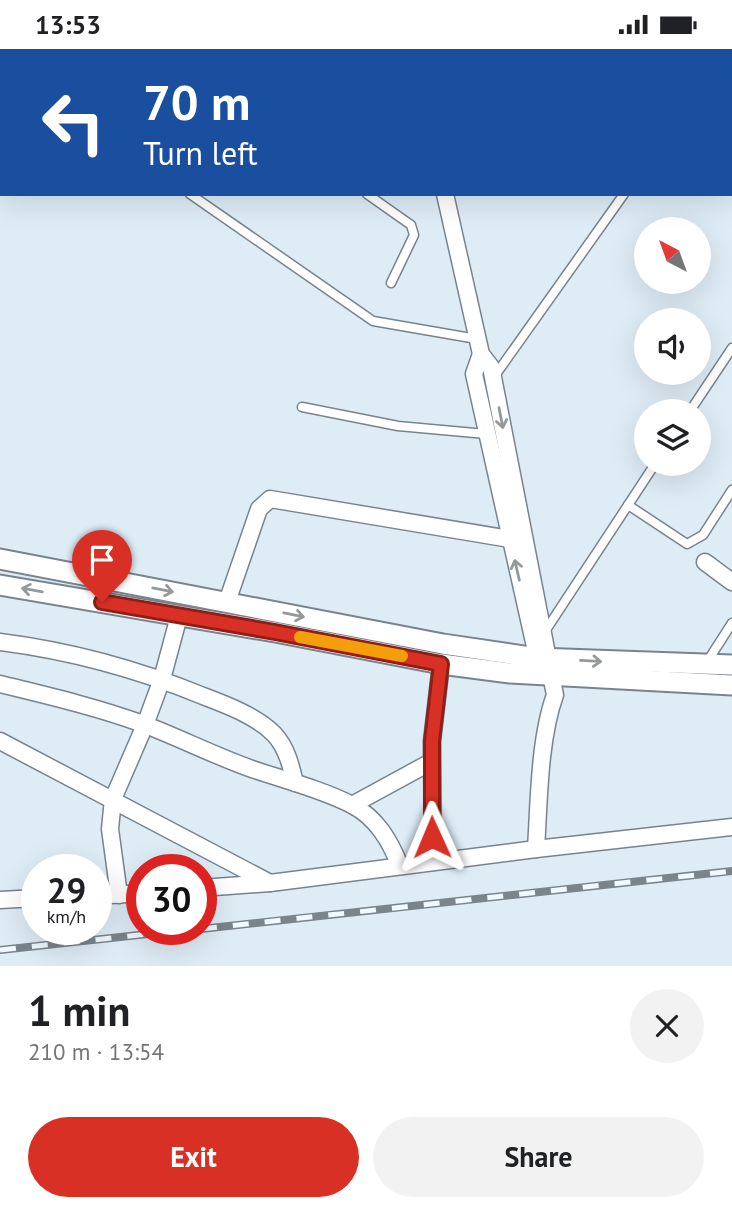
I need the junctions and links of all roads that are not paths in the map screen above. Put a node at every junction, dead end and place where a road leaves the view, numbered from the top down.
1 (193, 196) edge
2 (370, 196) edge
3 (445, 196) edge
4 (623, 196) edge
5 (391, 283) dead end
6 (479, 347) junction
7 (732, 348) edge
8 (493, 377) junction
9 (698, 399) edge
10 (302, 407) dead end
11 (486, 434) junction
12 (647, 476) edge
13 (732, 491) edge
14 (628, 505) junction
15 (510, 539) junction
16 (0, 559) edge
17 (705, 562) dead end
18 (732, 582) edge
19 (0, 585) edge
20 (227, 602) junction
21 (179, 616) junction
22 (732, 623) edge
23 (544, 633) junction
24 (0, 642) edge
25 (441, 664) junction
26 (706, 665) junction
27 (732, 665) edge
28 (544, 667) junction
29 (162, 679) junction
30 (0, 684) edge
31 (732, 685) edge
32 (145, 725) junction
33 (0, 741) edge
34 (431, 762) junction
35 (295, 783) junction
36 (113, 799) junction
37 (352, 805) junction
38 (732, 827) edge
39 (536, 849) junction
40 (433, 862) junction
41 (400, 866) junction
42 (270, 883) junction
43 (217, 887) edge
44 (126, 894) edge
45 (112, 895) edge
46 (119, 895) junction
47 (21, 899) edge
48 (0, 900) edge

1 - 6 lane
2 - 5 lane
3 - 6 street
4 - 8 lane
6 - 8 street
6 - 11 street
7 - 9 lane
8 -> 23 street
10 - 11 lane
11 - 15 street
12 - 14 lane
13 - 14 lane
14 - 23 lane
15 - 20 street
28 -> 15 street
16 -> 20 street
17 - 18 street
21 -> 19 street
20 -> 28 street
21 - 25 street
21 - 29 street
22 - 26 lane
23 - 28 street
24 - 29 street
25 - 28 street
25 - 34 street
26 - 27 street
28 -> 26 street
28 - 31 street
28 - 39 street
29 - 32 street
29 - 35 street
30 - 32 street
32 - 35 street
32 - 36 street
33 - 36 street
34 - 37 street
34 - 40 street
35 - 37 street
36 - 42 street
36 - 46 street
37 - 41 street
38 - 39 street
39 - 40 street
40 - 41 street
41 - 42 street
42 - 43 street
44 - 46 street
45 - 46 street
47 - 48 street

